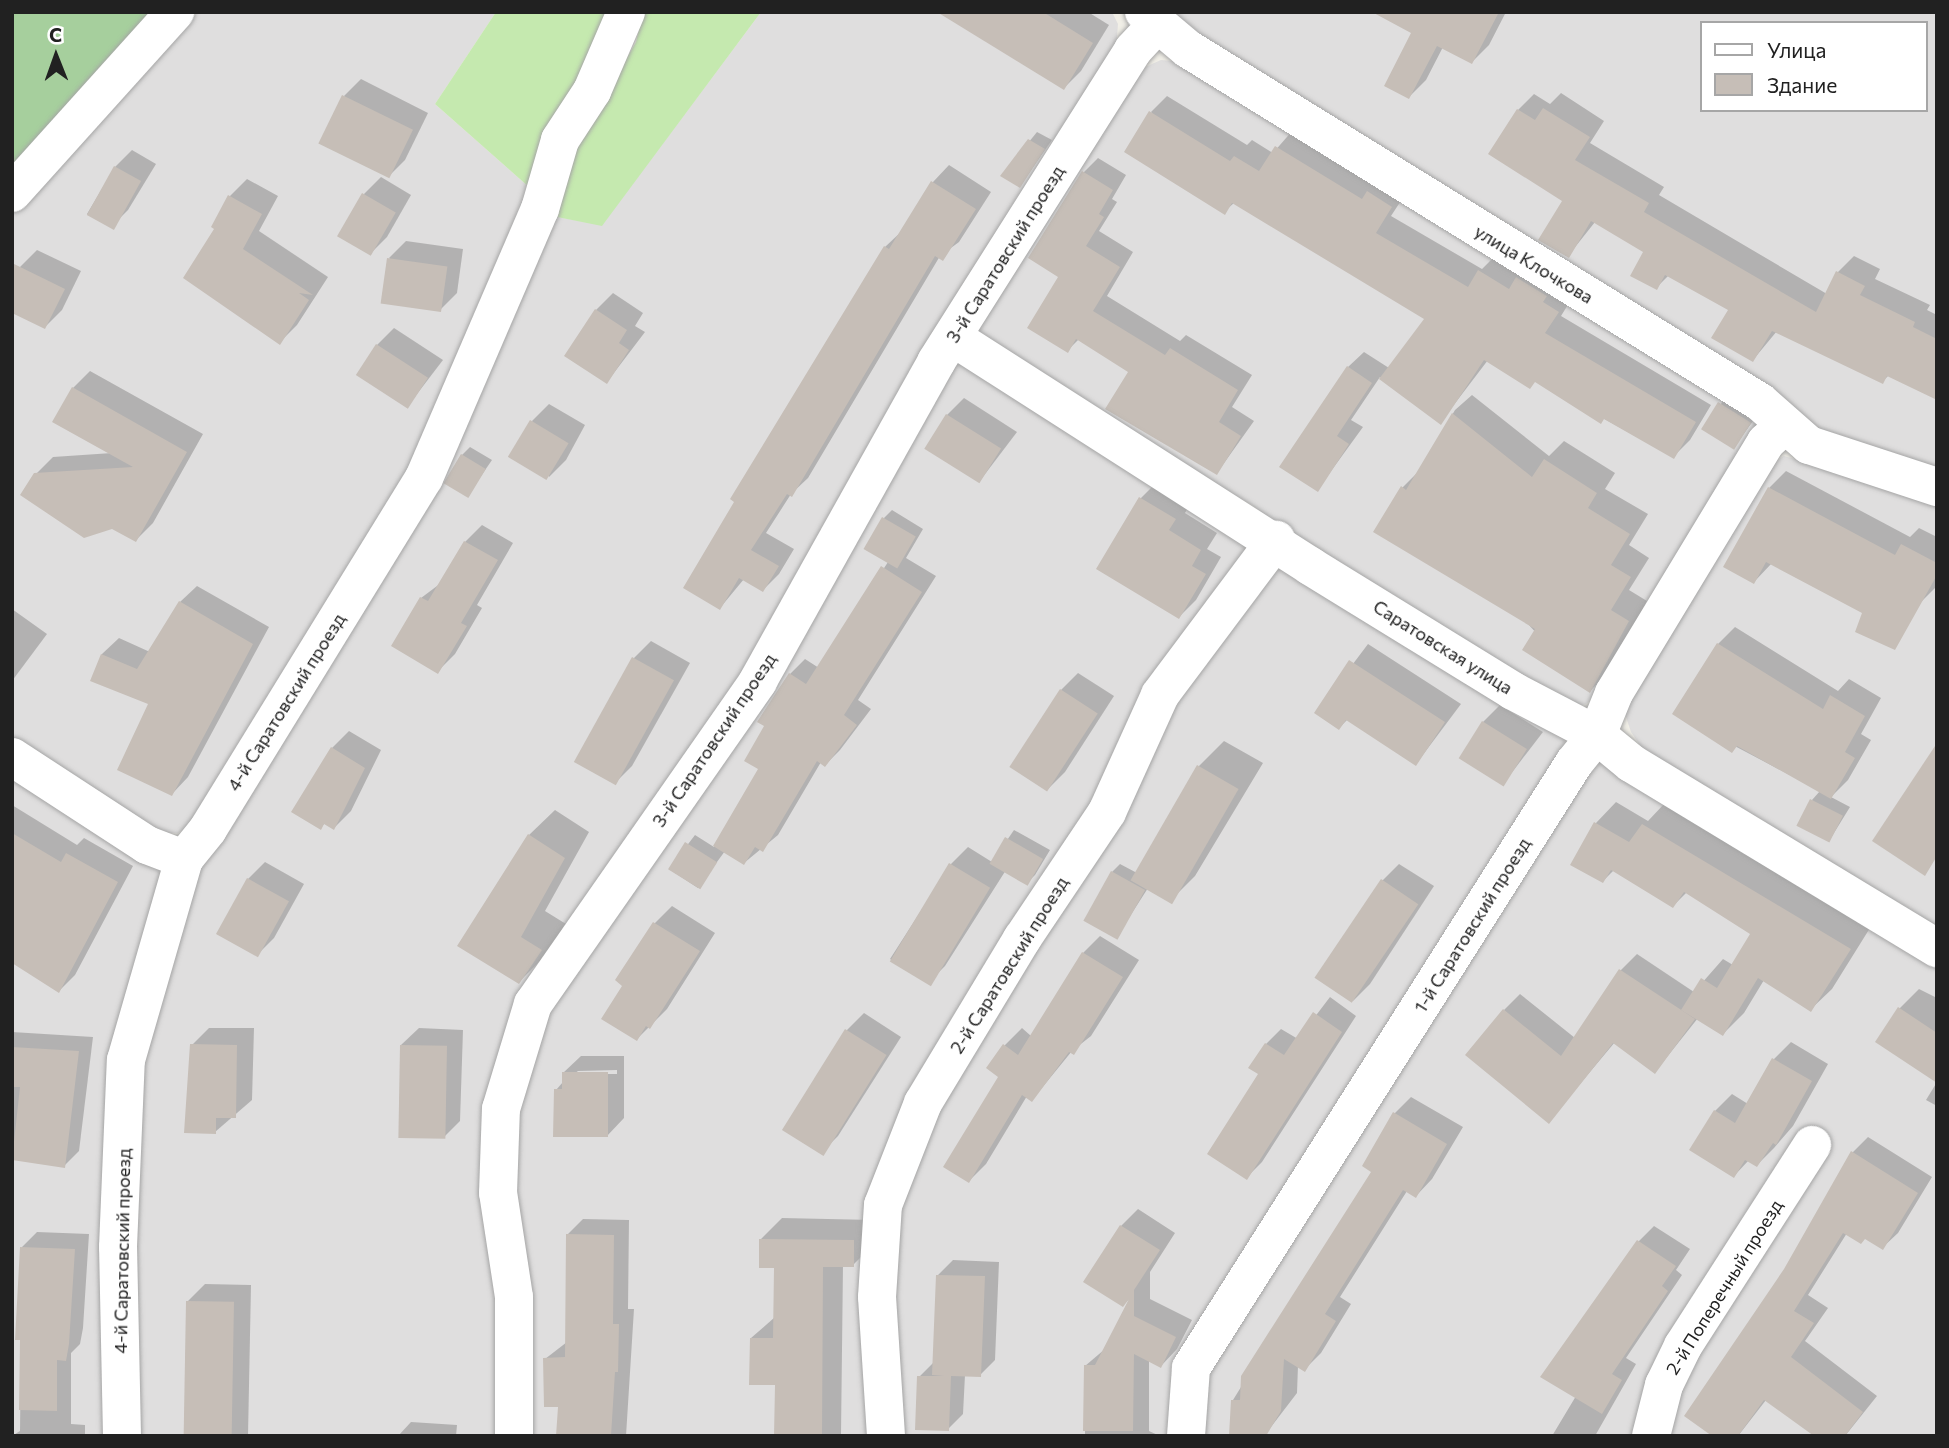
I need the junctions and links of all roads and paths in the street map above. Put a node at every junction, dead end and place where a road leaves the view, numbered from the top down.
1 (174, 12) edge
2 (626, 12) edge
3 (1150, 19) edge
4 (12, 193) edge
5 (954, 338) junction
6 (1785, 425) junction
7 (1937, 487) edge
8 (1276, 540) junction
9 (1597, 735) junction
10 (12, 757) edge
11 (184, 859) junction
12 (1937, 948) edge
13 (1812, 1145) dead end
14 (122, 1436) edge
15 (514, 1436) edge
16 (886, 1436) edge
17 (1186, 1436) edge
18 (1651, 1436) edge

1 - 4 street
2 - 11 street, 4-й Саратовский проезд
3 - 5 street, 3-й Саратовский проезд
3 - 6 street, улица Клочкова
5 - 8 street, Саратовская улица
5 - 15 street, 3-й Саратовский проезд
6 - 7 street, улица Клочкова
6 - 9 street, 1-й Саратовский проезд
8 - 9 street, Саратовская улица
8 - 16 street, 2-й Саратовский проезд
9 - 12 street, Саратовская улица
9 - 17 street, 1-й Саратовский проезд
10 - 11 street
11 - 14 street, 4-й Саратовский проезд
13 - 18 street, 2-й Поперечный проезд

